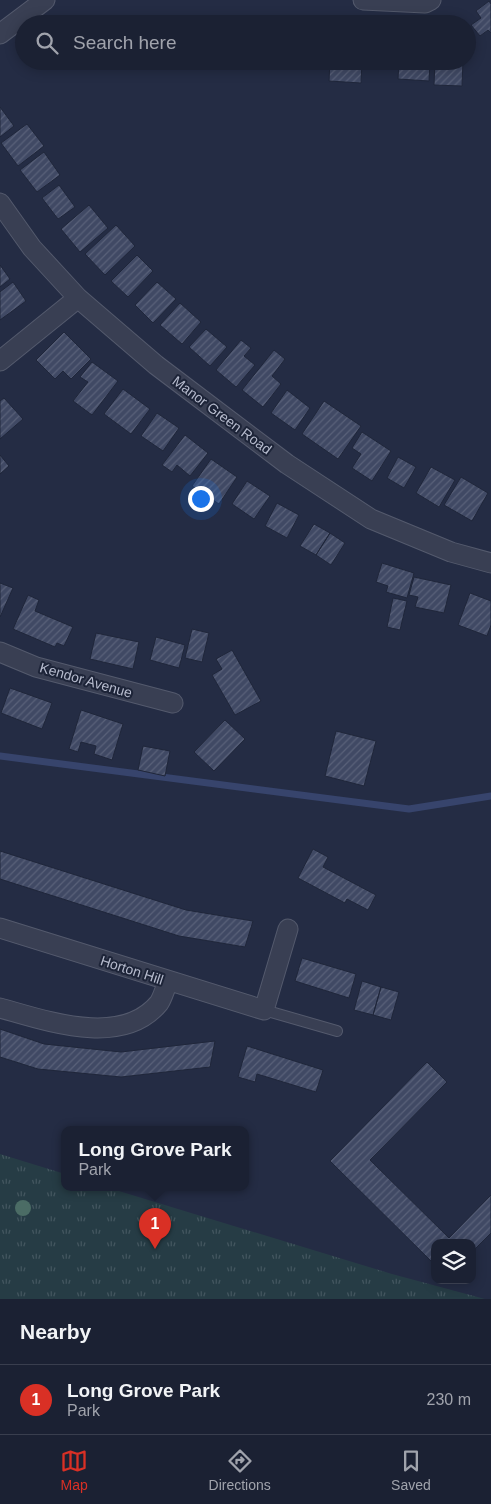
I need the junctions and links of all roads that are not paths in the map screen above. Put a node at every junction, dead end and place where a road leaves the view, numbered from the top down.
1 (45, 0) edge
2 (363, 0) edge
3 (431, 0) edge
4 (25, 15) edge
5 (15, 23) edge
6 (0, 34) edge
7 (0, 203) edge
8 (78, 298) junction
9 (0, 361) edge
10 (491, 562) edge
11 (0, 652) edge
12 (173, 703) dead end
13 (0, 928) edge
14 (288, 930) dead end
15 (168, 982) junction
16 (0, 1008) edge
17 (264, 1010) junction
18 (337, 1031) dead end

1 - 4 street
2 - 3 street
5 - 6 street
7 - 8 street, Manor Green Road
8 - 9 street
8 - 10 street, Manor Green Road
11 - 12 street, Kendor Avenue
13 - 15 street, Horton Hill
14 - 17 street
15 - 16 street
15 - 17 street, Horton Hill
17 - 18 lane

